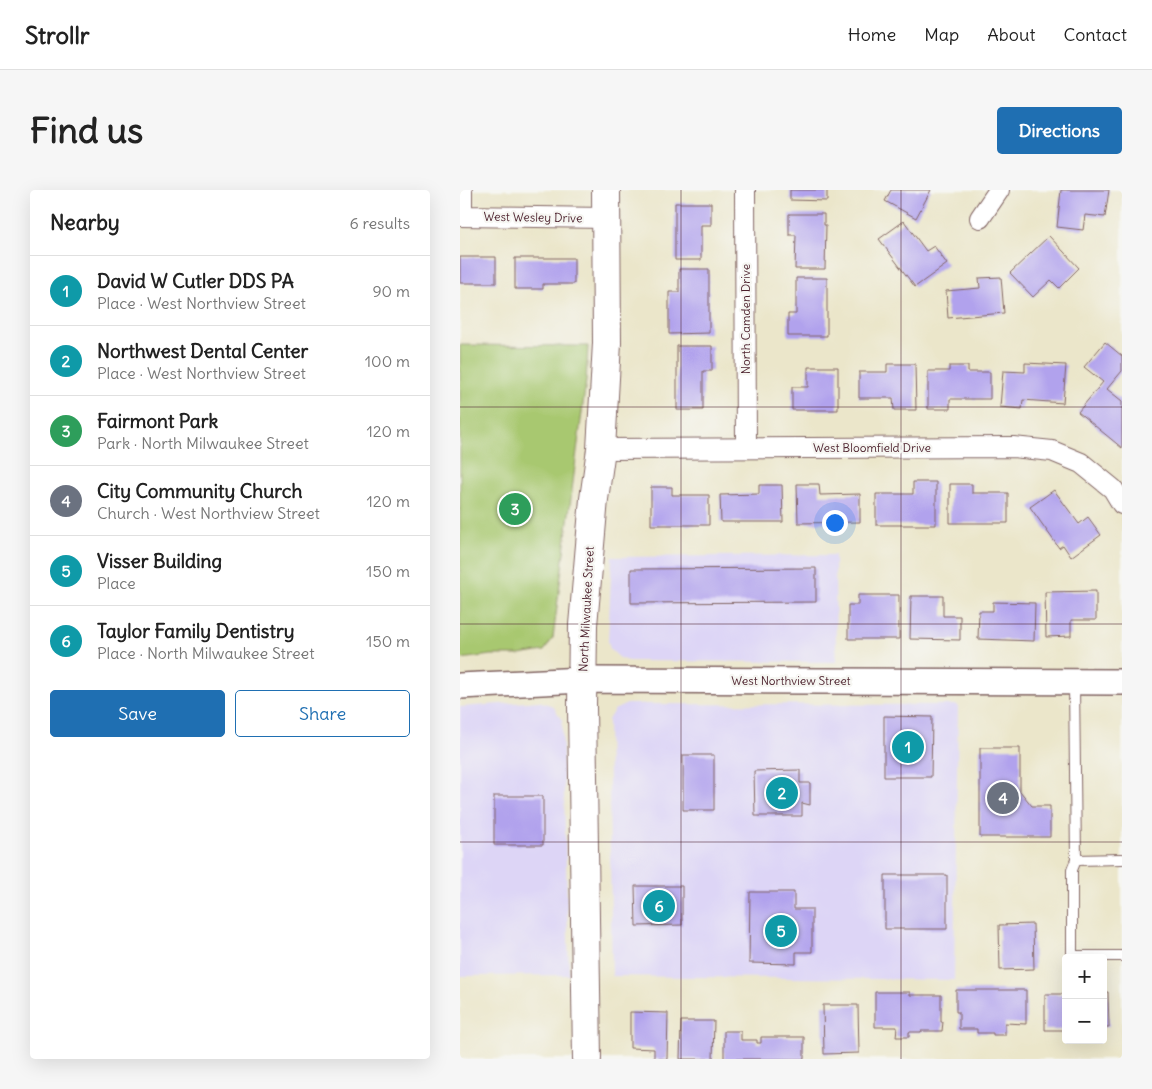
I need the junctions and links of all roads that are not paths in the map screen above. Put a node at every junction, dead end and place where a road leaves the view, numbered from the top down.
1 (462, 190) edge
2 (606, 190) edge
3 (745, 190) edge
4 (999, 190) edge
5 (461, 216) edge
6 (606, 218) junction
7 (980, 218) dead end
8 (601, 448) junction
9 (746, 448) junction
10 (1122, 504) edge
11 (582, 680) junction
12 (1074, 682) junction
13 (1122, 682) edge
14 (460, 686) edge
15 (1122, 859) edge
16 (1076, 860) junction
17 (1122, 956) edge
18 (587, 1059) edge

1 - 5 street
2 - 6 main road, North Milwaukee Street
3 - 9 street, North Camden Drive
4 - 7 street
5 - 6 street, West Wesley Drive
6 - 8 main road, North Milwaukee Street
8 - 9 street, West Bloomfield Drive
8 - 11 main road, North Milwaukee Street
9 - 10 street, West Bloomfield Drive
11 - 12 street, West Northview Street
11 - 14 street, West Northview Street
11 - 18 main road, North Milwaukee Street
12 - 13 street, West Northview Street
12 - 16 lane
15 - 16 lane
16 - 17 lane

